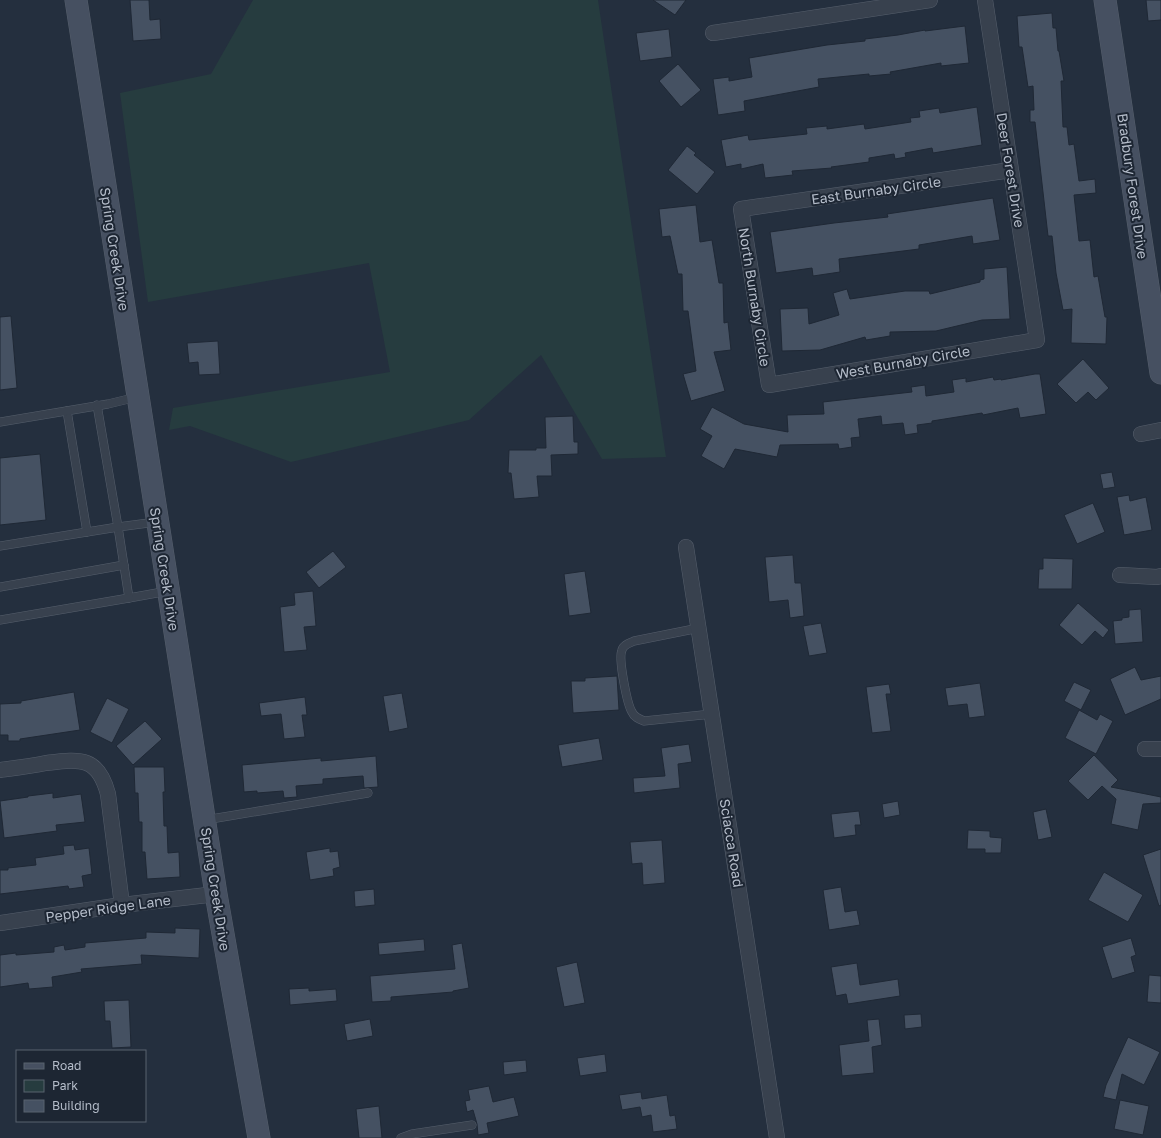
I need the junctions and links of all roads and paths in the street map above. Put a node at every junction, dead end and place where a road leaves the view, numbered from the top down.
1 (76, 0) edge
2 (930, 0) edge
3 (985, 0) edge
4 (1106, 0) edge
5 (713, 33) dead end
6 (1011, 170) junction
7 (741, 209) joint
8 (1037, 340) joint
9 (1161, 373) edge
10 (769, 385) joint
11 (138, 396) junction
12 (97, 406) junction
13 (67, 411) junction
14 (0, 422) edge
15 (1161, 430) edge
16 (1141, 434) dead end
17 (158, 522) junction
18 (118, 527) junction
19 (87, 532) junction
20 (0, 546) edge
21 (686, 547) dead end
22 (124, 565) junction
23 (1120, 575) dead end
24 (1161, 576) edge
25 (0, 587) edge
26 (168, 591) junction
27 (129, 598) junction
28 (0, 620) edge
29 (699, 628) junction
30 (712, 714) junction
31 (1145, 748) dead end
32 (1161, 749) edge
33 (0, 770) edge
34 (368, 793) dead end
35 (204, 821) junction
36 (216, 894) junction
37 (122, 905) junction
38 (0, 923) edge
39 (472, 1125) dead end
40 (259, 1138) edge
41 (401, 1138) edge
42 (777, 1138) edge

1 - 11 street, Spring Creek Drive
2 - 5 street
3 - 6 street, Deer Forest Drive
4 - 9 street, Bradbury Forest Drive
6 - 7 street, East Burnaby Circle
6 - 8 street, Deer Forest Drive
7 - 10 street, North Burnaby Circle
8 - 10 street, West Burnaby Circle
11 - 12 lane
11 - 17 street, Spring Creek Drive
12 - 13 lane
12 - 18 lane
13 - 14 lane
13 - 19 lane
15 - 16 street
17 - 18 lane
17 - 26 street, Spring Creek Drive
18 - 19 lane
18 - 22 lane
19 - 20 lane
21 - 29 street, Sciacca Road
22 - 25 lane
22 - 27 lane
23 - 24 street
26 - 27 lane
26 - 35 street, Spring Creek Drive
27 - 28 lane
29 - 30 street, Sciacca Road
29 - 30 lane
30 - 42 street, Sciacca Road
31 - 32 street
33 - 37 street
34 - 35 lane
35 - 36 street, Spring Creek Drive
36 - 37 street, Pepper Ridge Lane
36 - 40 street, Spring Creek Drive
37 - 38 street, Pepper Ridge Lane
39 - 41 lane

